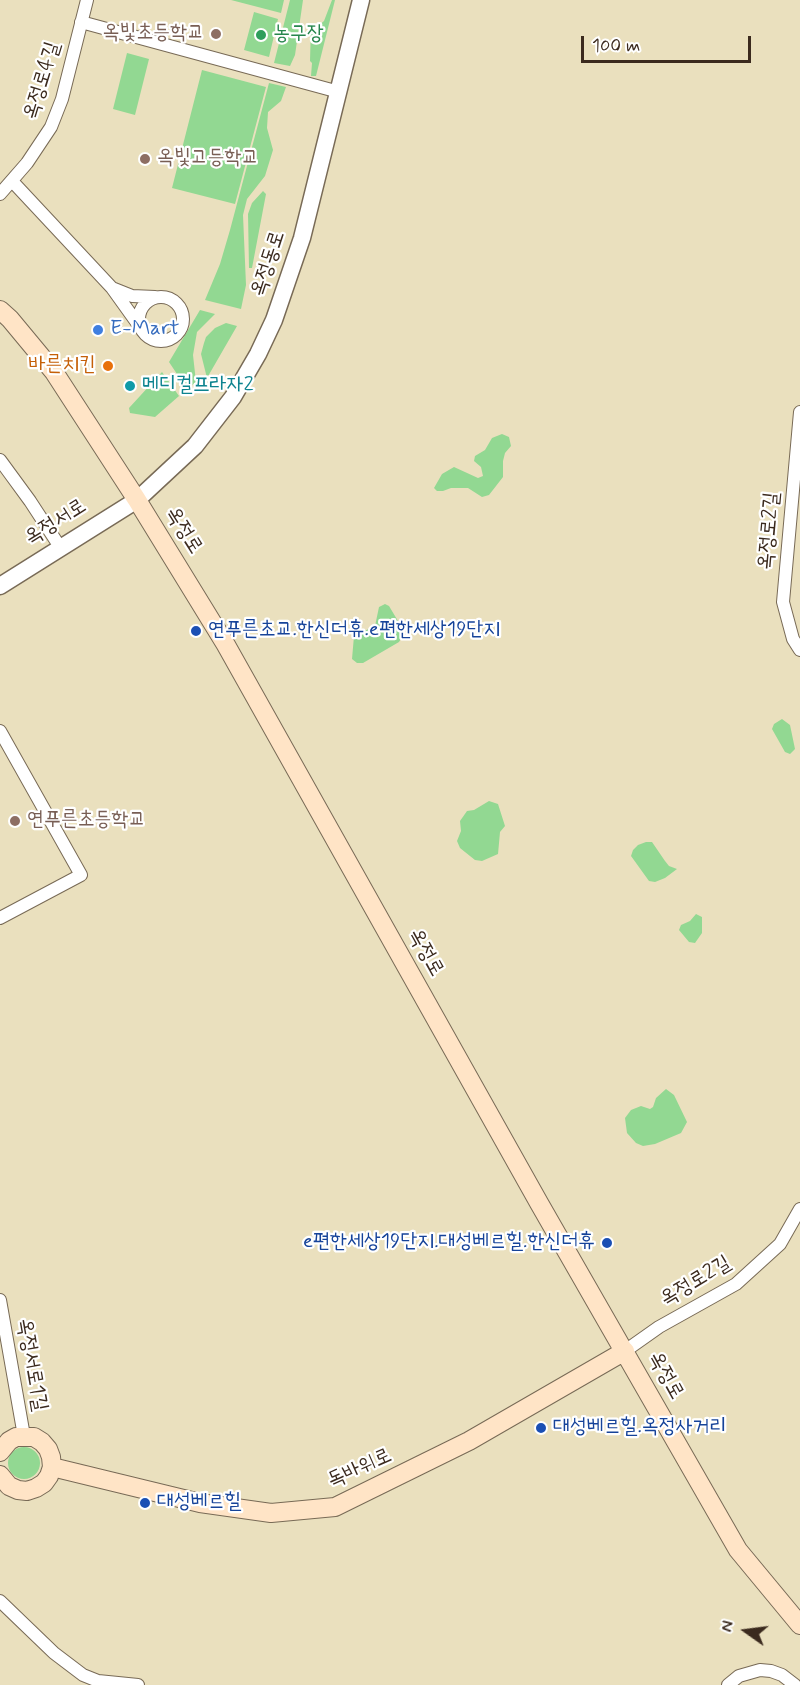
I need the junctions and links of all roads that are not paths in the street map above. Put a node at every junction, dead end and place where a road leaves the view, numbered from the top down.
1 (87, 0) edge
2 (361, 0) edge
3 (81, 22) junction
4 (339, 92) junction
5 (12, 181) junction
6 (0, 194) edge
7 (112, 288) junction
8 (162, 297) junction
9 (0, 310) edge
10 (142, 330) junction
11 (800, 412) edge
12 (0, 460) edge
13 (137, 500) junction
14 (60, 547) junction
15 (0, 586) edge
16 (800, 650) edge
17 (0, 732) edge
18 (0, 918) edge
19 (800, 1209) edge
20 (0, 1300) edge
21 (625, 1351) junction
22 (24, 1436) junction
23 (0, 1452) edge
24 (52, 1467) junction
25 (0, 1475) edge
26 (0, 1601) edge
27 (800, 1626) edge
28 (138, 1685) edge
29 (728, 1685) edge
30 (795, 1685) edge

1 - 3 street, 옥정로4길
2 - 4 street, 옥정동로
3 - 4 street
3 - 5 street, 옥정로4길
4 - 13 street, 옥정동로
5 - 6 street, 옥정로4길
5 - 7 street
7 - 8 street
7 - 10 street
8 - 10 street
8 - 10 street
9 - 13 main road, 옥정로
11 - 16 street, 옥정로2길
12 - 14 street
13 - 14 street, 옥정서로
13 - 21 main road, 옥정로
14 - 15 street, 옥정서로
17 - 18 street
19 - 21 street, 옥정로2길
20 - 22 street, 옥정서로1길
21 - 24 main road, 독바위로
21 - 27 main road, 옥정로
22 - 23 main road
22 - 24 main road
24 - 25 main road
26 - 28 street
29 - 30 street

